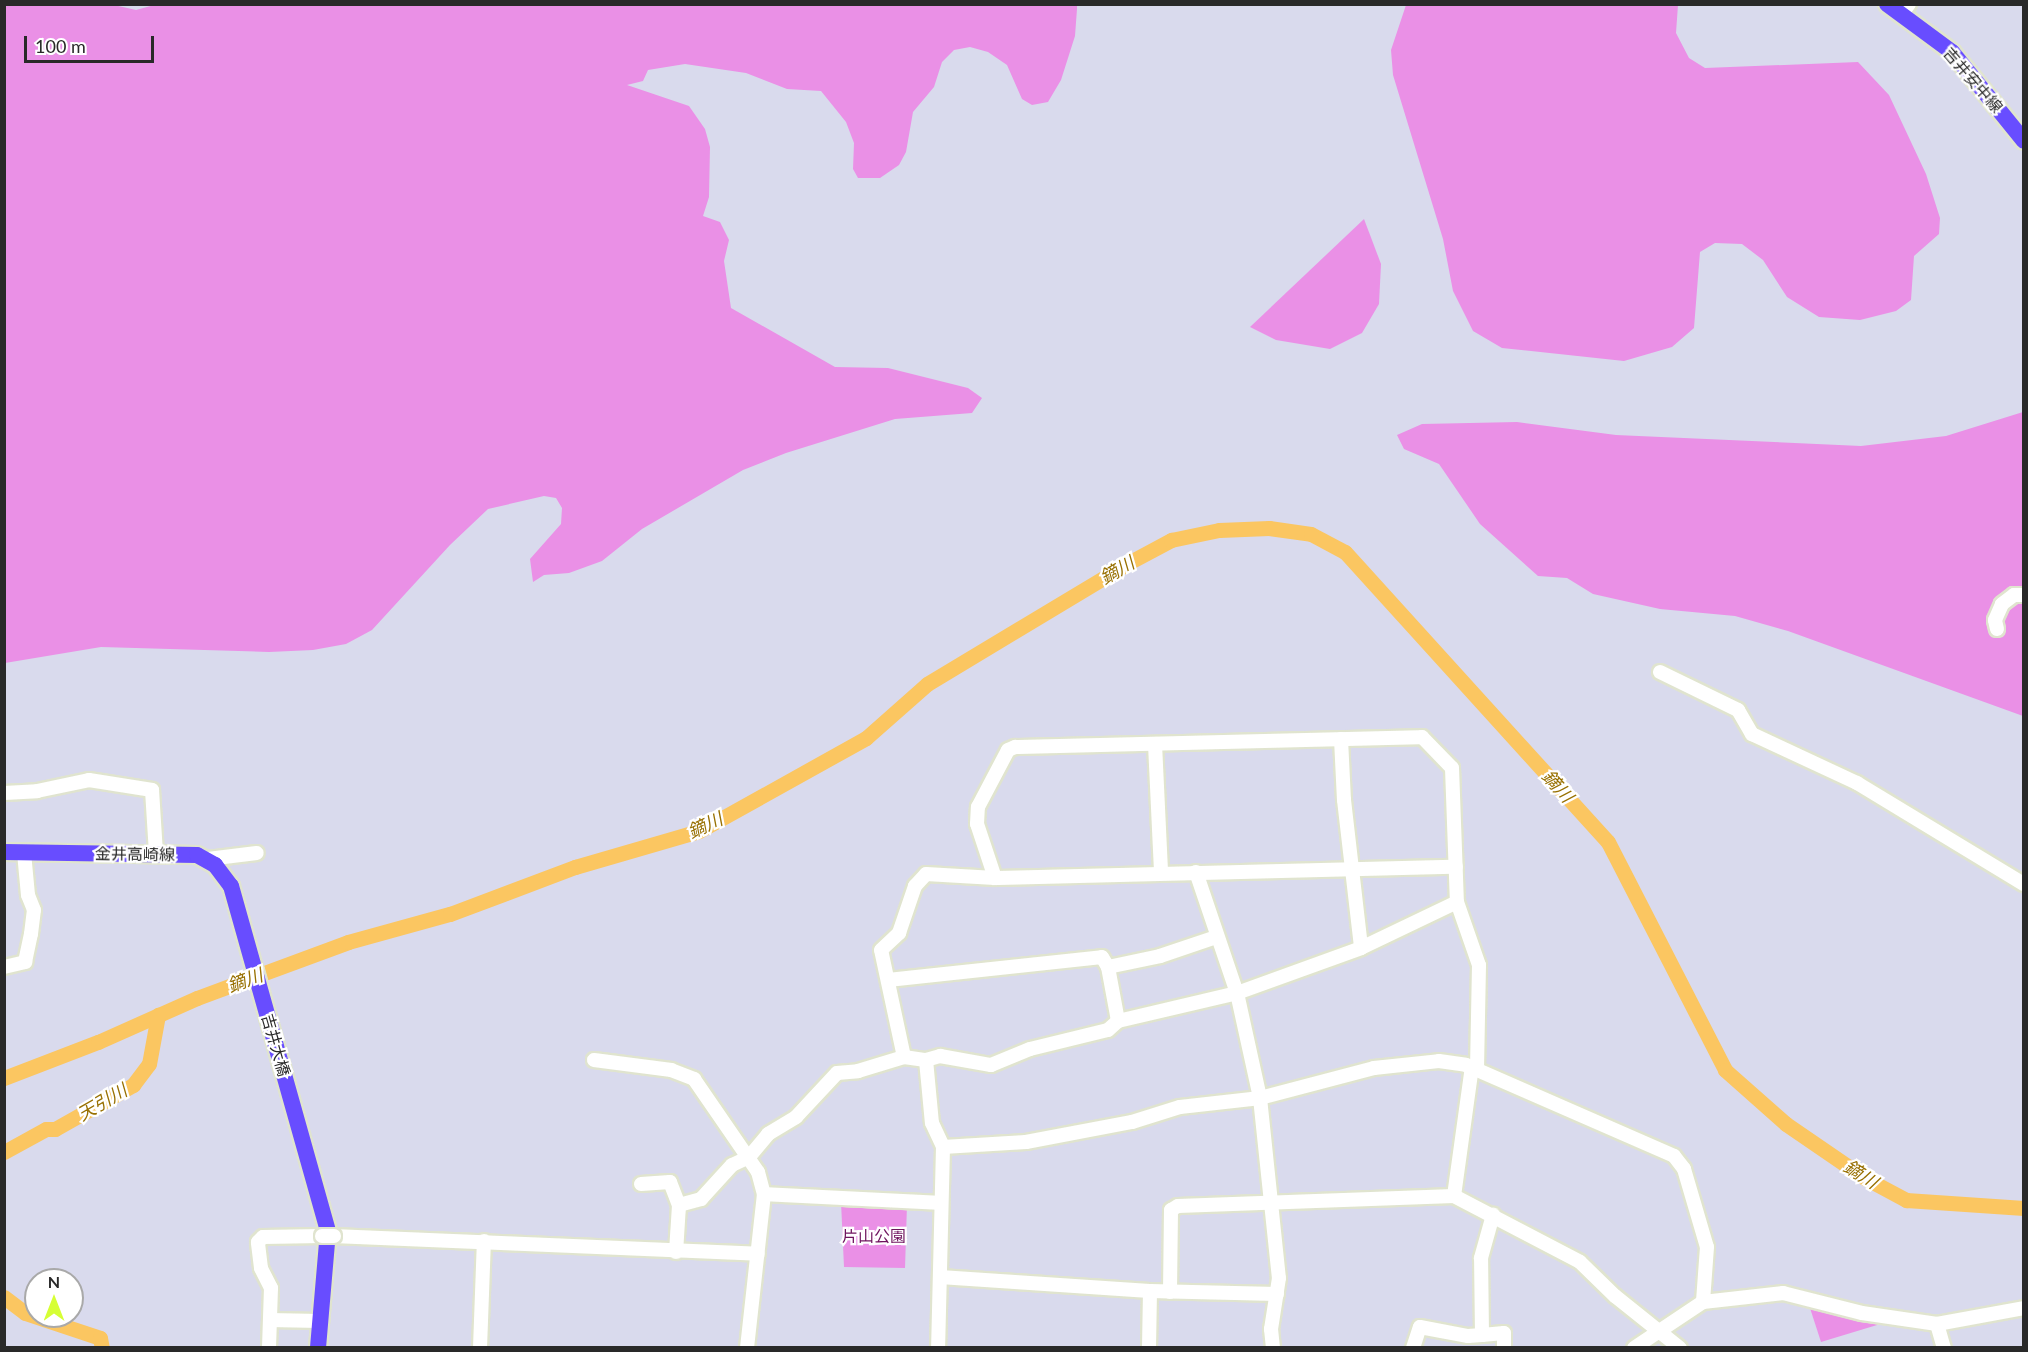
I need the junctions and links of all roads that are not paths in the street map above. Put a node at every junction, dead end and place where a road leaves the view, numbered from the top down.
1 (1899, 8) edge
2 (2024, 141) edge
3 (2024, 595) edge
4 (1997, 629) dead end
5 (1660, 672) dead end
6 (1341, 739) junction
7 (1155, 744) junction
8 (4, 793) edge
9 (4, 852) edge
10 (24, 853) junction
11 (156, 853) junction
12 (257, 853) dead end
13 (208, 859) junction
14 (1456, 867) junction
15 (1351, 869) junction
16 (1161, 872) junction
17 (1196, 872) junction
18 (995, 878) junction
19 (2024, 884) edge
20 (1456, 902) junction
21 (1216, 937) junction
22 (1360, 948) junction
23 (4, 967) edge
24 (1108, 967) junction
25 (888, 980) junction
26 (1237, 993) junction
27 (1118, 1021) junction
28 (904, 1057) junction
29 (594, 1060) dead end
30 (926, 1060) junction
31 (1474, 1067) junction
32 (1260, 1098) junction
33 (943, 1147) junction
34 (749, 1157) junction
35 (641, 1184) dead end
36 (764, 1194) junction
37 (1454, 1196) junction
38 (941, 1203) junction
39 (679, 1205) junction
40 (1274, 1206) junction
41 (1493, 1215) junction
42 (484, 1241) junction
43 (676, 1252) junction
44 (758, 1254) junction
45 (940, 1277) junction
46 (1150, 1291) junction
47 (1170, 1292) junction
48 (1277, 1294) junction
49 (1703, 1302) junction
50 (2024, 1308) edge
51 (270, 1320) junction
52 (320, 1321) junction
53 (1938, 1324) junction
54 (1661, 1332) junction
55 (1482, 1335) junction
56 (268, 1347) edge
57 (318, 1347) edge
58 (480, 1347) edge
59 (747, 1347) edge
60 (938, 1347) edge
61 (1149, 1347) edge
62 (1273, 1347) edge
63 (1413, 1347) edge
64 (1504, 1347) edge
65 (1634, 1347) edge
66 (1680, 1347) edge
67 (1944, 1347) edge

1 - 2 main road, 吉井安中線
3 - 4 street
5 - 19 street
6 - 7 street
6 - 14 street
6 - 15 street
7 - 16 street
7 - 18 street
8 - 11 street
9 - 10 main road, 金井高崎線
10 - 11 main road, 金井高崎線
10 - 23 street
11 - 13 main road, 金井高崎線
12 - 13 street
13 - 52 main road, 吉井大橋
14 - 15 street
14 - 20 street
15 - 17 street
15 - 22 street
16 - 17 street
16 - 18 street
17 - 21 street
18 - 25 street
20 - 22 street
20 - 31 street
21 - 24 street
21 - 26 street
22 - 26 street
24 - 25 street
24 - 27 street
25 - 28 street
26 - 27 street
26 - 32 street
27 - 30 street
28 - 30 street
28 - 34 street
29 - 34 street
30 - 33 street
31 - 32 street
31 - 37 street
31 - 49 street
32 - 33 street
32 - 40 street
33 - 38 street
34 - 36 street
34 - 39 street
35 - 39 street
36 - 38 street
36 - 44 street
37 - 40 street
37 - 41 street
38 - 45 street
39 - 43 street
40 - 47 street
40 - 48 street
41 - 54 street
41 - 55 street
42 - 43 street
42 - 51 street
42 - 58 street
43 - 44 street
44 - 59 street
45 - 46 street
45 - 60 street
46 - 47 street
46 - 61 street
47 - 48 street
48 - 62 street
49 - 53 street
49 - 54 street
50 - 53 street
51 - 52 street
51 - 56 street
52 - 57 main road
53 - 67 street
54 - 65 street
54 - 66 street
55 - 63 street
55 - 64 street

